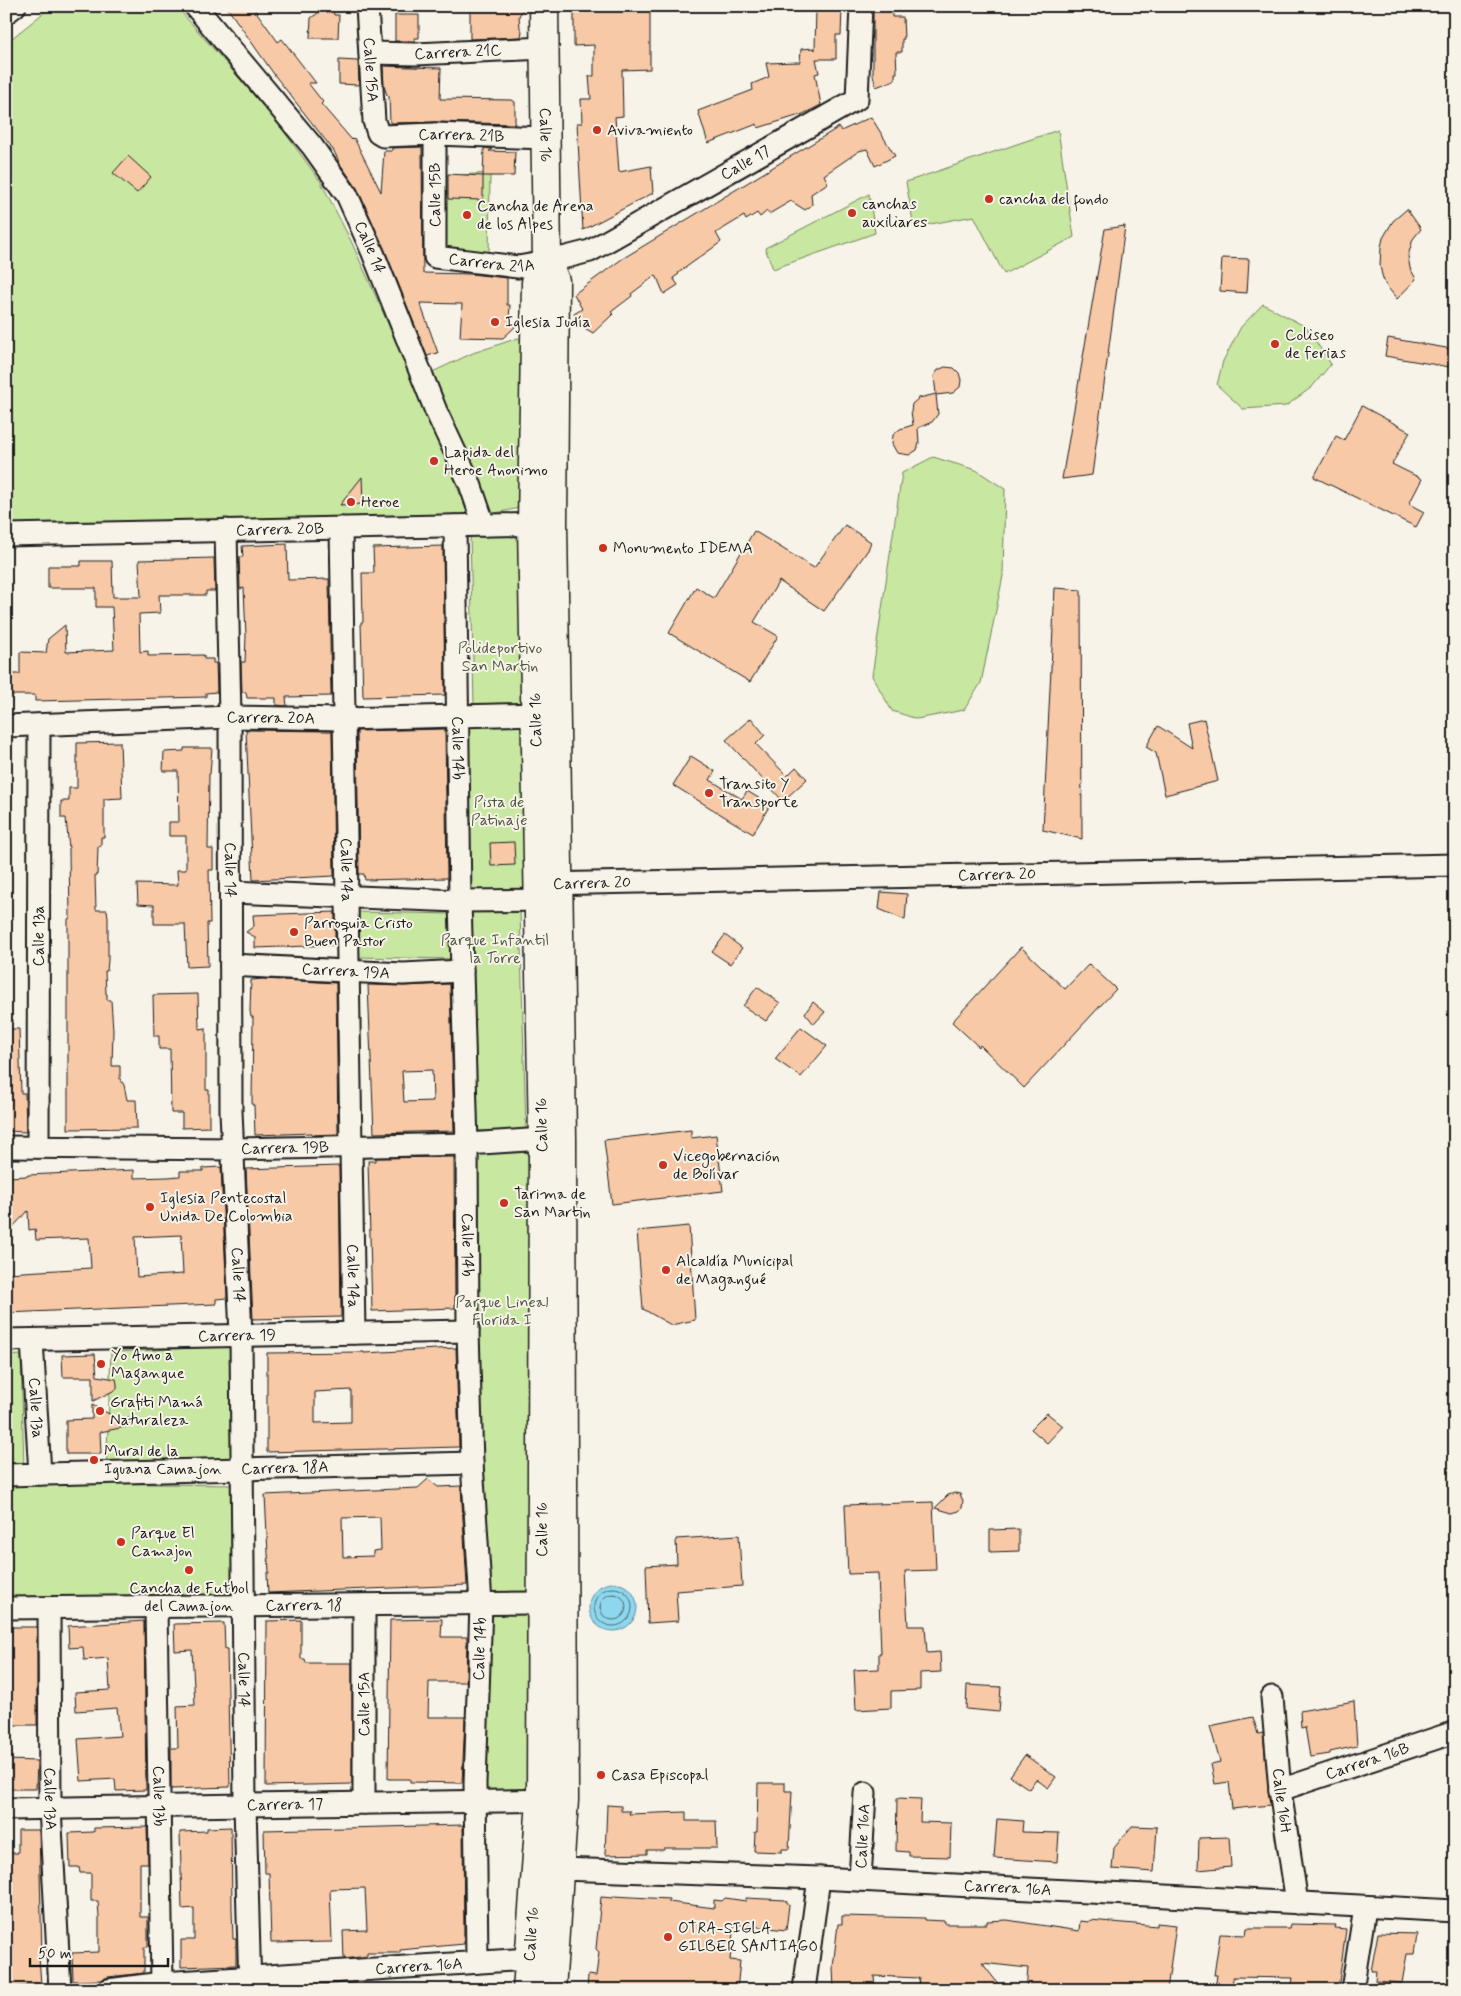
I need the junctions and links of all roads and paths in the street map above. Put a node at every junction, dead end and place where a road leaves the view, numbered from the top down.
1 (15, 6) edge
2 (194, 6) edge
3 (367, 6) edge
4 (544, 6) edge
5 (861, 6) edge
6 (6, 13) edge
7 (545, 48) junction
8 (370, 53) junction
9 (378, 133) joint
10 (435, 134) junction
11 (546, 138) junction
12 (435, 257) joint
13 (547, 262) junction
14 (543, 524) junction
15 (484, 525) junction
16 (455, 526) junction
17 (341, 528) junction
18 (226, 530) junction
19 (6, 535) edge
20 (536, 714) junction
21 (230, 717) junction
22 (459, 717) junction
23 (343, 719) junction
24 (6, 726) edge
25 (39, 726) junction
26 (1455, 864) edge
27 (231, 892) junction
28 (549, 892) junction
29 (348, 898) junction
30 (460, 901) junction
31 (230, 966) junction
32 (347, 971) junction
33 (462, 971) junction
34 (552, 1139) junction
35 (466, 1144) junction
36 (350, 1146) junction
37 (6, 1147) edge
38 (38, 1147) junction
39 (234, 1149) junction
40 (468, 1331) junction
41 (354, 1333) junction
42 (241, 1335) junction
43 (6, 1340) edge
44 (32, 1340) junction
45 (472, 1463) junction
46 (242, 1469) junction
47 (40, 1474) junction
48 (6, 1475) edge
49 (541, 1603) junction
50 (481, 1604) junction
51 (364, 1605) junction
52 (244, 1606) junction
53 (156, 1607) junction
54 (6, 1608) edge
55 (49, 1608) junction
56 (1272, 1697) dead end
57 (1455, 1732) edge
58 (1280, 1790) junction
59 (865, 1793) dead end
60 (553, 1800) junction
61 (475, 1802) junction
62 (364, 1803) junction
63 (245, 1805) junction
64 (159, 1806) junction
65 (50, 1808) junction
66 (6, 1809) edge
67 (560, 1869) junction
68 (819, 1878) junction
69 (860, 1880) junction
70 (1297, 1904) junction
71 (1365, 1908) junction
72 (1455, 1911) edge
73 (541, 1958) junction
74 (477, 1962) junction
75 (162, 1984) junction
76 (250, 1984) edge
77 (60, 1990) edge
78 (108, 1990) edge
79 (527, 1990) edge
80 (551, 1990) edge
81 (804, 1990) edge
82 (1352, 1990) edge

1 - 6 street
2 - 15 street, Calle 14
3 - 8 street, Calle 15A
4 - 7 highway, Calle 16
5 - 13 street, Calle 17
7 - 8 street, Carrera 21C
7 - 11 highway, Calle 16
8 - 9 street, Calle 15A
9 - 10 street, Carrera 21B
10 - 11 street, Carrera 21B
10 - 12 street, Calle 15B
11 - 13 highway, Calle 16
12 - 13 street, Carrera 21A
13 - 14 highway, Calle 16
14 - 15 street, Carrera 20B
14 - 20 highway, Calle 16
14 - 28 highway, Calle 16
15 - 16 street, Carrera 20B
16 - 17 street, Carrera 20B
16 - 22 street, Calle 14b
17 - 18 street, Carrera 20B
17 - 23 street, Calle 14a
18 - 19 street, Carrera 20B
18 - 21 street, Calle 14
20 - 22 street, Carrera 20A
20 - 28 highway, Calle 16
21 - 23 street, Carrera 20A
21 - 25 street, Carrera 20A
21 - 27 street, Calle 14
22 - 23 street, Carrera 20A
22 - 30 street, Calle 14b
23 - 29 street, Calle 14a
24 - 25 street, Carrera 20A
25 - 38 street, Calle 13a
26 - 28 street, Carrera 20
27 - 29 street
27 - 31 street, Calle 14
28 - 30 street
28 - 34 highway, Calle 16
29 - 30 street
29 - 32 street, Calle 14a
30 - 33 street, Calle 14b
31 - 32 street, Carrera 19A
31 - 39 street, Calle 14
32 - 33 street, Carrera 19A
32 - 36 street, Calle 14a
33 - 35 street, Calle 14b
34 - 35 street, Carrera 19B
34 - 49 highway, Calle 16
34 - 60 highway, Calle 16
35 - 36 street, Carrera 19B
35 - 40 street, Calle 14b
36 - 39 street, Carrera 19B
36 - 41 street, Calle 14a
37 - 38 street, Carrera 19B
38 - 39 street, Carrera 19B
39 - 42 street, Calle 14
40 - 41 street, Carrera 19
40 - 45 street, Calle 14b
41 - 42 street, Carrera 19
42 - 44 street, Carrera 19
42 - 46 street, Calle 14
43 - 44 street, Carrera 19
44 - 47 street, Calle 13a
45 - 46 street, Carrera 18A
45 - 50 street, Calle 14b
46 - 47 street, Carrera 18A
46 - 52 street, Calle 14
47 - 48 street, Carrera 18A
49 - 50 street, Carrera 18
49 - 60 highway, Calle 16
50 - 51 street, Carrera 18
50 - 61 street, Calle 14b
51 - 52 street, Carrera 18
51 - 62 street, Calle 15A
52 - 53 street, Carrera 18
52 - 63 street, Calle 14
53 - 55 street, Carrera 18
53 - 64 street, Calle 13b
54 - 55 street, Carrera 18
55 - 65 street, Calle 13A
56 - 58 street, Calle 16H
57 - 58 street, Carrera 16B
58 - 70 street, Calle 16H
59 - 69 street, Calle 16A
60 - 61 street, Carrera 17
60 - 67 highway, Calle 16
60 - 73 highway, Calle 16
61 - 62 street, Carrera 17
61 - 74 street, Calle 14b
62 - 63 street, Carrera 17
63 - 64 street, Carrera 17
63 - 76 street, Calle 14
64 - 65 street, Carrera 17
64 - 75 street, Calle 13b
65 - 66 street, Carrera 17
65 - 77 street, Calle 13A
67 - 68 street, Carrera 16A
67 - 73 highway, Calle 16
68 - 69 street, Carrera 16A
68 - 81 street
69 - 70 street, Carrera 16A
70 - 71 street, Carrera 16A
71 - 72 street, Carrera 16A
71 - 82 street
73 - 74 street, Carrera 16A
73 - 79 highway, Calle 16
73 - 80 highway, Calle 16
74 - 76 street, Carrera 16A
75 - 76 street, Carrera 16A
75 - 78 street, Carrera 16A

